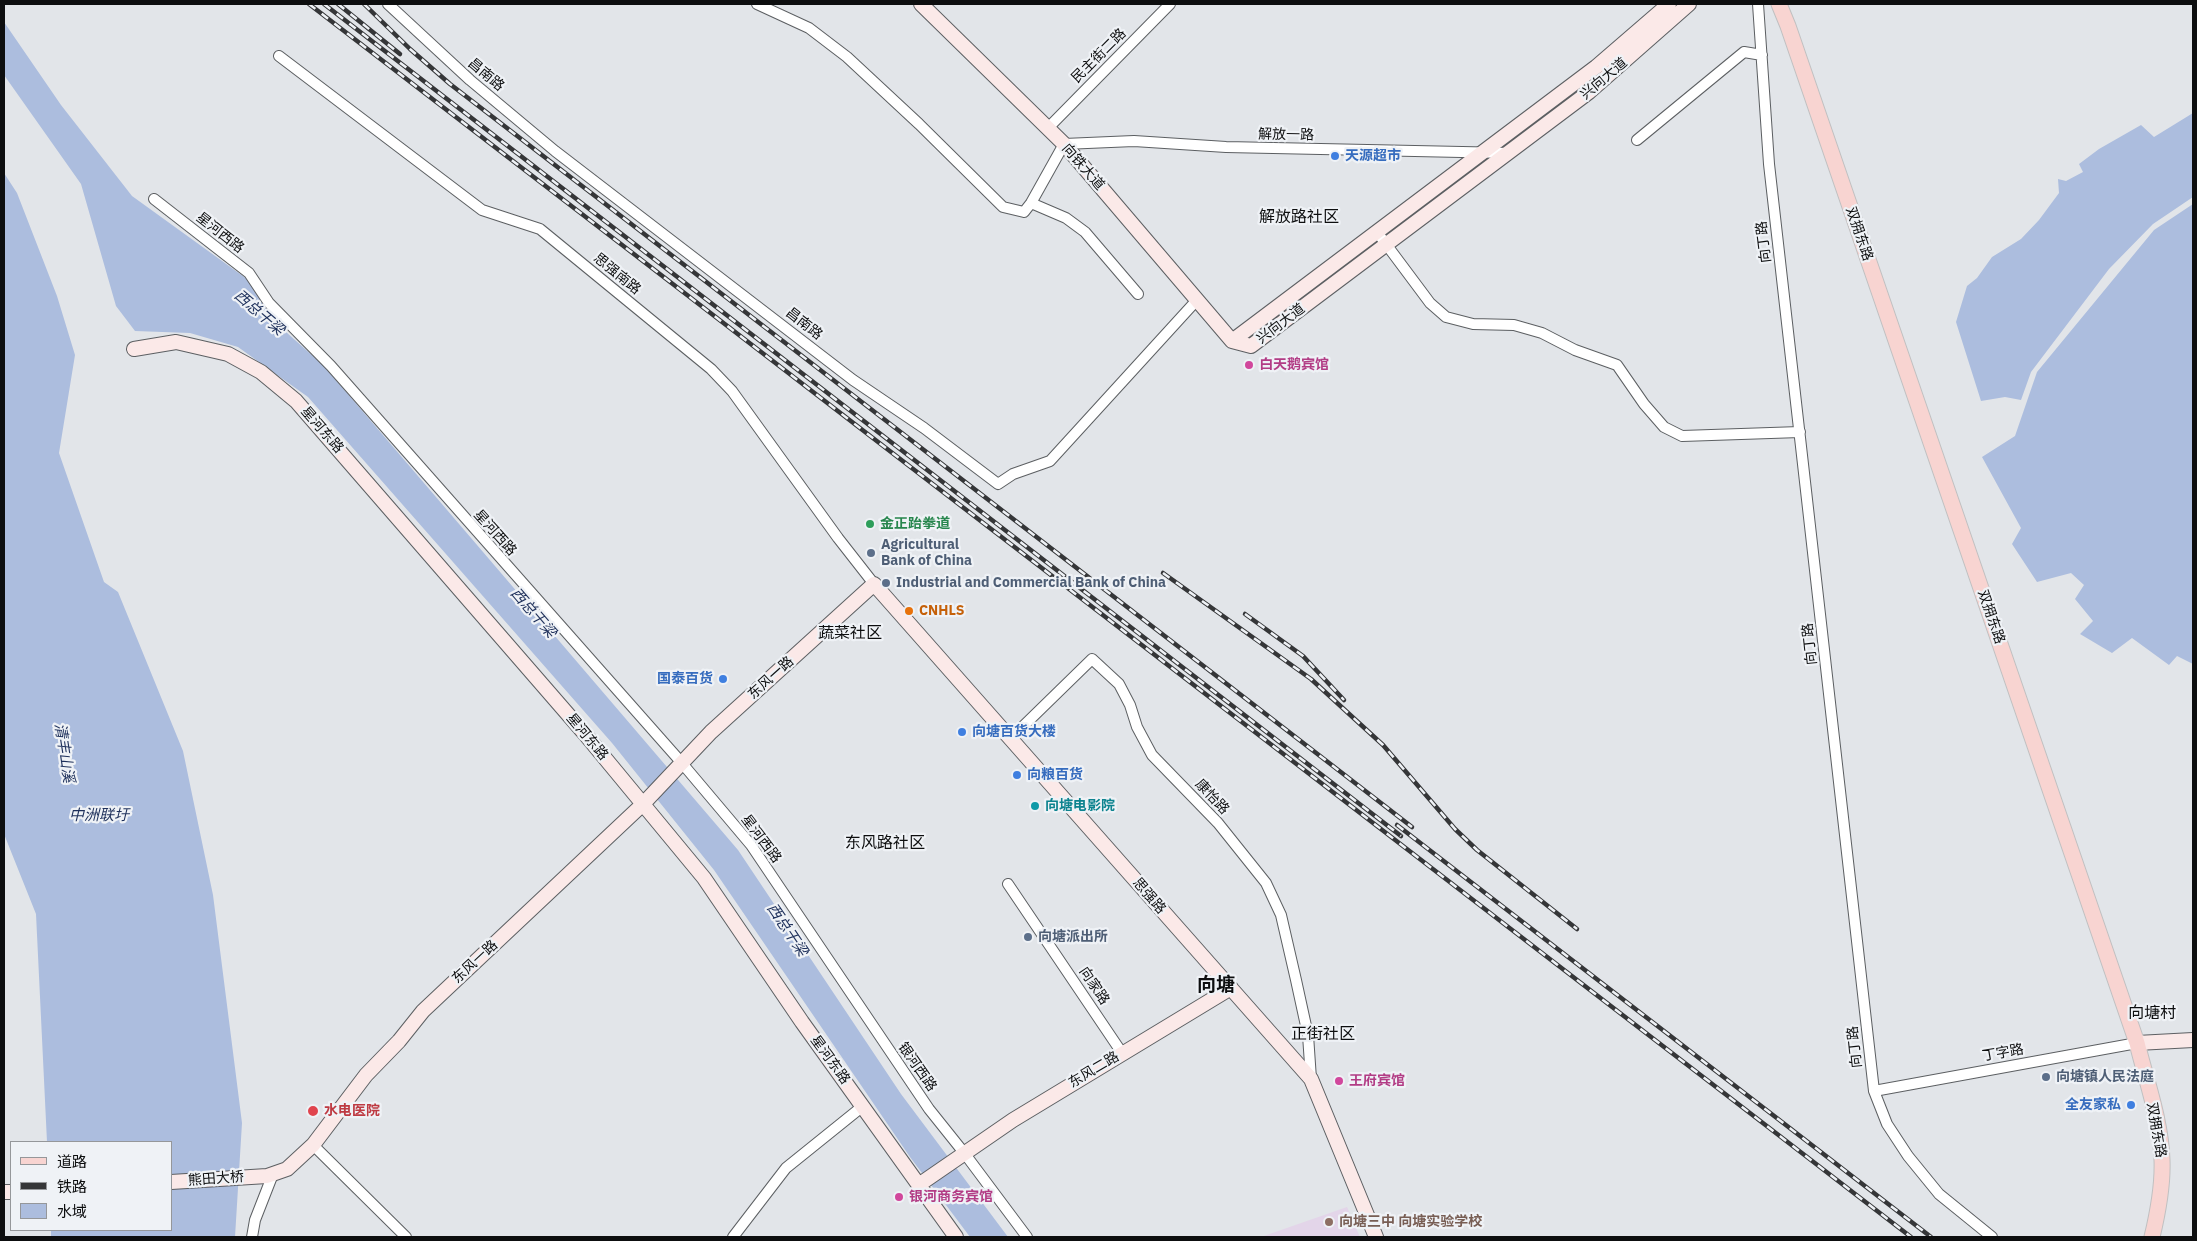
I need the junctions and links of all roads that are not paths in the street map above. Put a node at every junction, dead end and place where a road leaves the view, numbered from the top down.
1 (388, 4) edge
2 (757, 4) edge
3 (921, 4) edge
4 (1170, 4) edge
5 (1668, 4) edge
6 (1689, 4) edge
7 (1758, 4) edge
8 (1779, 4) edge
9 (1762, 55) junction
10 (279, 56) dead end
11 (1048, 128) junction
12 (1637, 140) dead end
13 (1064, 144) junction
14 (1483, 152) junction
15 (1509, 153) junction
16 (154, 198) dead end
17 (1031, 203) junction
18 (1377, 232) junction
19 (1386, 245) junction
20 (1138, 294) dead end
21 (1196, 301) junction
22 (1232, 341) junction
23 (134, 349) dead end
24 (1800, 432) junction
25 (874, 584) junction
26 (1010, 739) junction
27 (681, 762) junction
28 (648, 799) junction
29 (1008, 884) dead end
30 (793, 908) joint
31 (1231, 988) junction
32 (2193, 1040) edge
33 (2137, 1042) junction
34 (1122, 1053) junction
35 (1311, 1079) junction
36 (1874, 1091) junction
37 (863, 1106) junction
38 (313, 1145) junction
39 (961, 1154) junction
40 (267, 1175) junction
41 (172, 1182) edge
42 (922, 1182) junction
43 (252, 1237) edge
44 (406, 1237) edge
45 (733, 1237) edge
46 (956, 1237) edge
47 (1027, 1237) edge
48 (1376, 1237) edge
49 (1992, 1237) edge
50 (2152, 1237) edge

1 - 21 street, 昌南路
2 - 17 street
3 - 11 street, 向铁大道
4 - 11 street, 民主街二路
5 - 14 street, 兴向大道
6 - 15 street, 兴向大道
7 - 9 street, 向丁路
8 - 33 main road, 双拥东路
9 - 12 street
9 - 24 street, 向丁路
10 - 25 street, 思强南路
11 - 13 street, 向铁大道
13 - 14 street, 解放一路
13 - 17 street
13 - 21 street, 向铁大道
14 - 15 street, 解放一路
14 - 18 street, 兴向大道
15 - 19 street, 兴向大道
16 - 27 street, 星河西路
17 - 20 street
18 - 19 street
18 - 22 street, 兴向大道
19 - 22 street, 兴向大道
19 - 24 street
21 - 22 street, 向铁大道
23 - 28 street, 星河东路
24 - 36 street, 向丁路
25 - 26 street, 思强路
25 - 27 street, 东风一路
26 - 31 street, 思强路
26 - 35 street, 康怡路
27 - 28 street, 东风一路
27 - 30 street, 星河西路
28 - 37 street, 星河东路
28 - 38 street, 东风一路
29 - 34 street, 向家路
30 - 39 street, 银河西路
31 - 34 street, 东风二路
31 - 35 street, 思强路
32 - 33 street
33 - 36 street, 丁字路
33 - 50 main road, 双拥东路
34 - 39 street, 东风二路
35 - 48 street, 思强路
36 - 49 street, 向丁路
37 - 42 street, 星河东路
37 - 45 street
38 - 40 street, 东风一路
38 - 44 street
39 - 42 street, 东风二路
39 - 47 street, 银河西路
40 - 41 street, 熊田大桥
40 - 43 street
42 - 46 street, 星河东路

